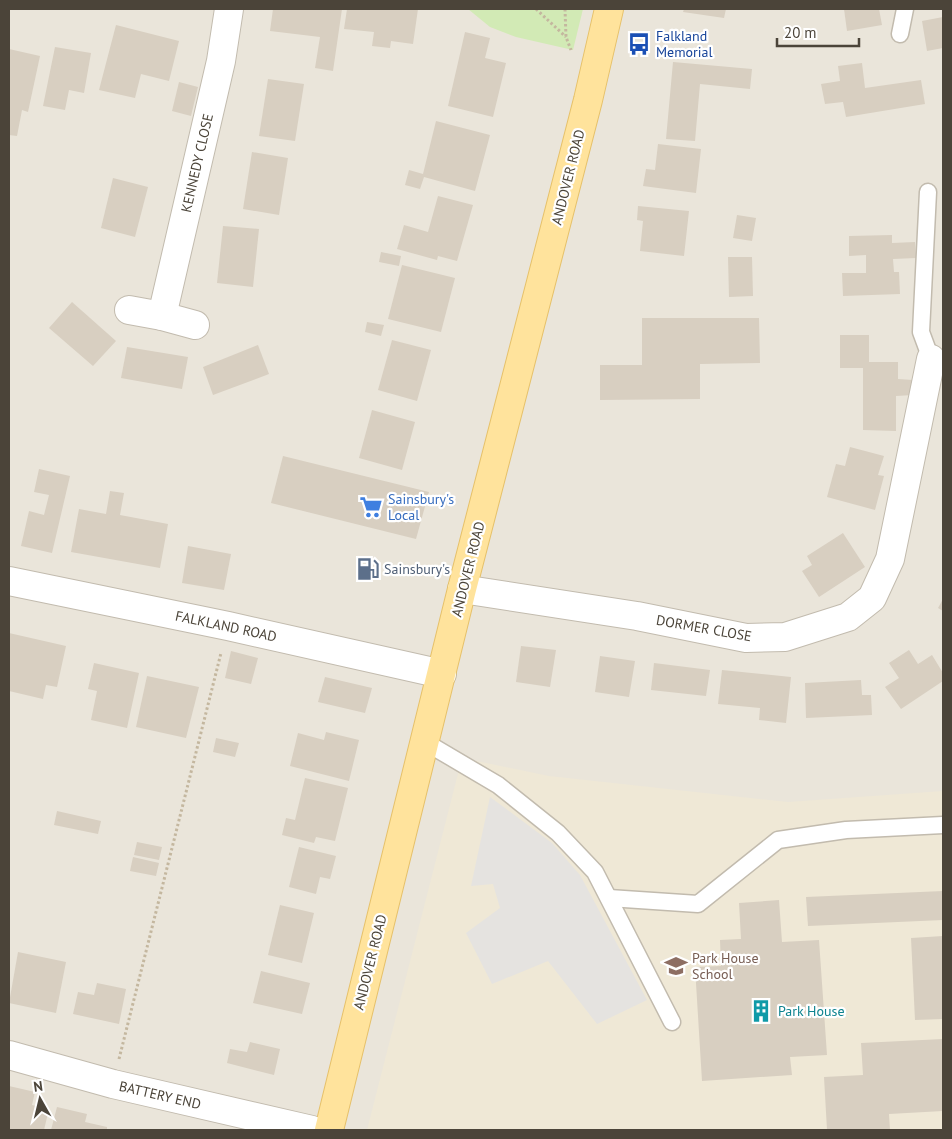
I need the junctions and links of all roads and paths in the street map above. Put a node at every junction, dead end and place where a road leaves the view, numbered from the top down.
1 (229, 9) edge
2 (536, 9) edge
3 (609, 9) edge
4 (905, 9) edge
5 (900, 34) dead end
6 (566, 37) dead end
7 (928, 192) dead end
8 (129, 310) dead end
9 (162, 316) junction
10 (195, 325) dead end
11 (931, 360) joint
12 (9, 581) edge
13 (462, 589) junction
14 (228, 626) junction
15 (442, 674) junction
16 (425, 742) junction
17 (943, 825) edge
18 (609, 898) junction
19 (672, 1022) dead end
20 (9, 1056) edge
21 (113, 1084) junction
22 (312, 1130) edge
23 (329, 1130) edge

1 - 9 street, KENNEDY CLOSE
2 - 6 path
3 - 13 main road, ANDOVER ROAD
4 - 5 lane
7 - 11 lane
8 - 9 street
9 - 10 street
11 - 13 street, DORMER CLOSE
12 - 14 street, FALKLAND ROAD
13 - 15 main road, ANDOVER ROAD
14 - 15 street, FALKLAND ROAD
14 - 21 path
15 - 16 main road, ANDOVER ROAD
16 - 18 lane
16 - 23 main road, ANDOVER ROAD
17 - 18 lane
18 - 19 lane
20 - 21 street, BATTERY END
21 - 22 street, BATTERY END

